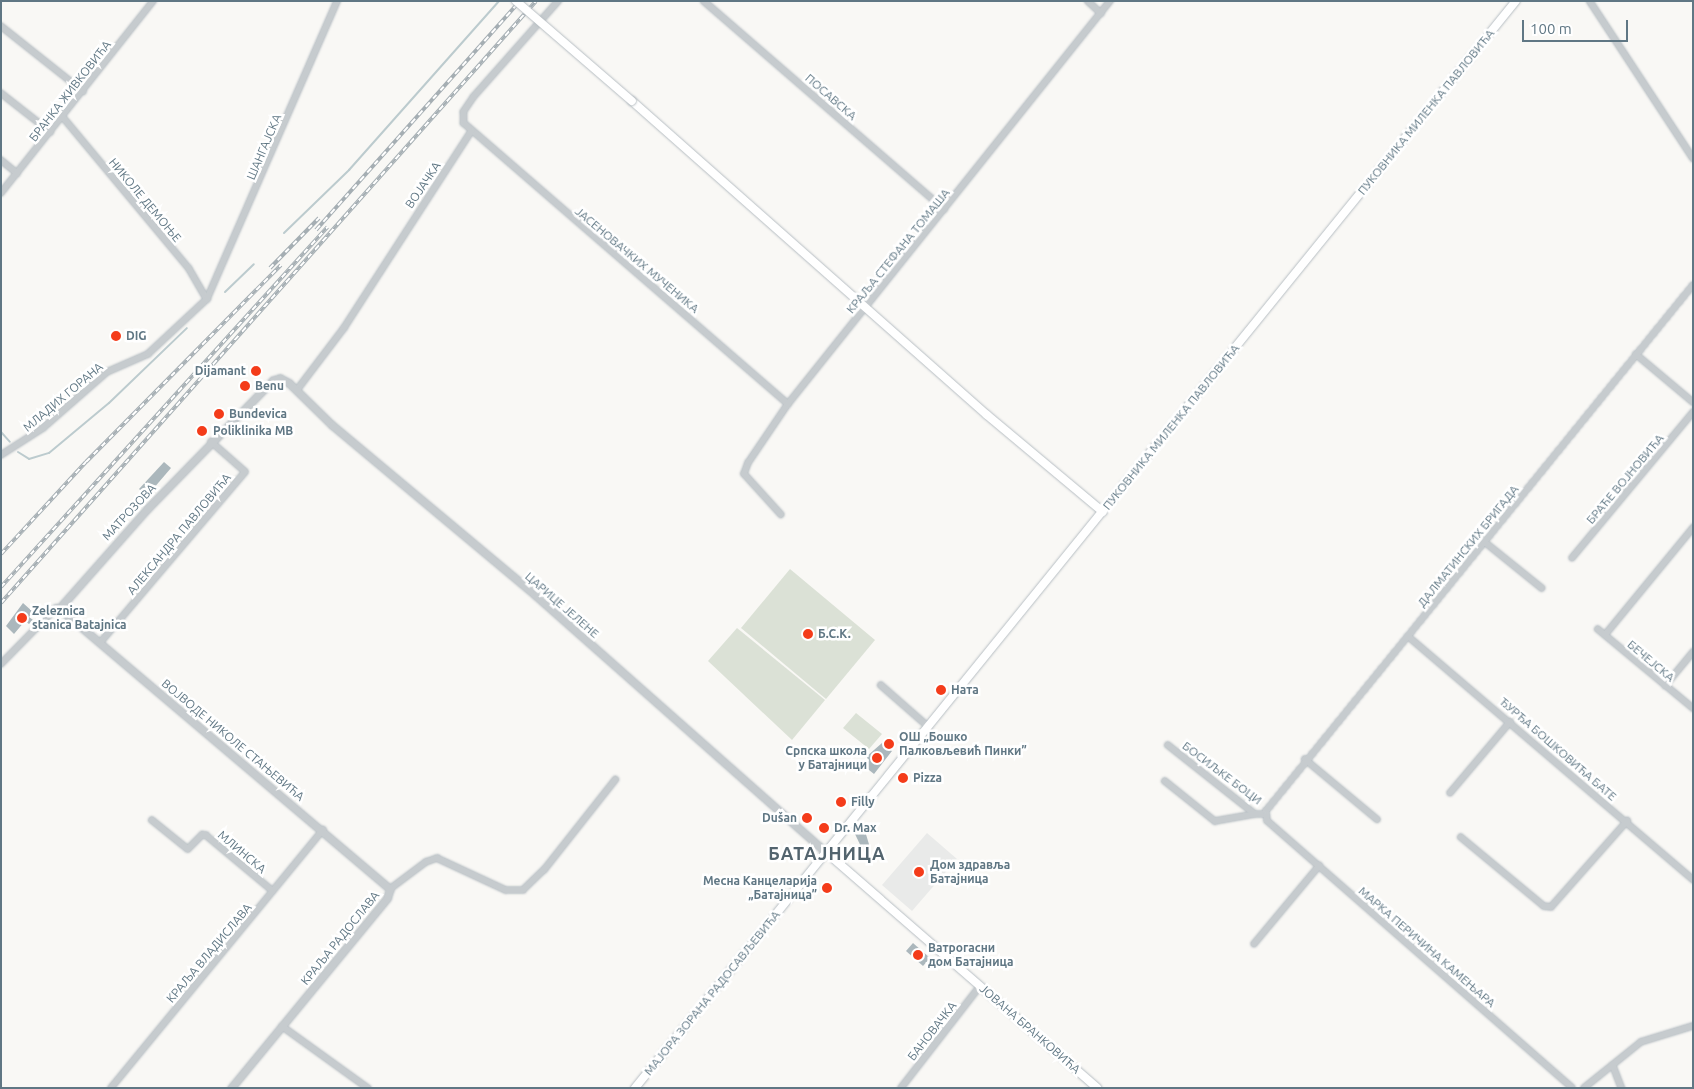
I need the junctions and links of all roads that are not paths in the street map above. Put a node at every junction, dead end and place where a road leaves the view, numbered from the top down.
1 (154, 1) edge
2 (337, 1) edge
3 (516, 1) edge
4 (559, 1) edge
5 (704, 1) edge
6 (1088, 1) edge
7 (1110, 1) edge
8 (1516, 1) edge
9 (1590, 1) edge
10 (1101, 13) junction
11 (1, 26) edge
12 (83, 90) junction
13 (1, 93) edge
14 (63, 117) junction
15 (51, 132) junction
16 (471, 132) junction
17 (1693, 158) edge
18 (1, 160) edge
19 (17, 173) junction
20 (1, 193) edge
21 (944, 209) junction
22 (1693, 285) edge
23 (207, 299) junction
24 (865, 308) junction
25 (1636, 354) junction
26 (280, 378) joint
27 (297, 390) junction
28 (1693, 402) edge
29 (788, 404) junction
30 (1693, 412) edge
31 (211, 442) junction
32 (1, 455) edge
33 (1103, 512) junction
34 (781, 515) dead end
35 (1693, 528) edge
36 (1486, 542) junction
37 (1572, 558) dead end
38 (1542, 588) dead end
39 (63, 608) junction
40 (1598, 629) dead end
41 (1605, 635) junction
42 (1408, 636) junction
43 (100, 643) junction
44 (1693, 652) edge
45 (1, 664) edge
46 (880, 685) dead end
47 (1665, 686) junction
48 (1693, 708) edge
49 (1510, 722) junction
50 (929, 727) junction
51 (1168, 745) dead end
52 (1305, 759) junction
53 (615, 780) dead end
54 (1165, 781) dead end
55 (1450, 793) dead end
56 (1256, 814) junction
57 (1265, 814) junction
58 (1377, 819) dead end
59 (152, 820) dead end
60 (1627, 822) junction
61 (323, 830) junction
62 (1461, 837) dead end
63 (826, 853) junction
64 (1319, 866) junction
65 (1693, 879) edge
66 (390, 889) junction
67 (273, 891) junction
68 (1254, 944) dead end
69 (980, 986) junction
70 (282, 1026) junction
71 (1693, 1026) edge
72 (1613, 1065) junction
73 (111, 1088) edge
74 (231, 1088) edge
75 (368, 1088) edge
76 (635, 1088) edge
77 (901, 1088) edge
78 (1097, 1088) edge
79 (1572, 1088) edge
80 (1584, 1088) edge
81 (1622, 1088) edge

1 - 12 street, БРАНКА ЖИВКОВИЋА
2 - 23 street, ШАНГАЈСКА
3 - 24 main road, bridge
4 - 16 street
5 - 21 street, ПОСАВСКА
6 - 10 street
7 - 10 street, КРАЉА СТЕФАНА ТОМАША
8 - 33 main road, ПУКОВНИКА МИЛЕНКА ПАВЛОВИЋА
9 - 17 street
10 - 21 street, КРАЉА СТЕФАНА ТОМАША
11 - 12 street
12 - 14 street, БРАНКА ЖИВКОВИЋА
13 - 15 street
14 - 15 street, БРАНКА ЖИВКОВИЋА
14 - 23 street, НИКОЛЕ ДЕМОЊЕ
15 - 19 street, БРАНКА ЖИВКОВИЋА
16 - 27 street, ВОЈАЧКА
16 - 29 street, ЈАСЕНОВАЧКИХ МУЧЕНИКА
18 - 19 street
19 - 20 street, БРАНКА ЖИВКОВИЋА
21 - 24 street, КРАЉА СТЕФАНА ТОМАША
22 - 25 street, ДАЛМАТИНСКИХ БРИГАДА
23 - 32 street, МЛАДИХ ГОРАНА
24 - 29 street, КРАЉА СТЕФАНА ТОМАША
24 - 33 main road
25 - 28 street
25 - 36 street, ДАЛМАТИНСКИХ БРИГАДА
26 - 27 street, ЦАРИЦЕ ЈЕЛЕНЕ
26 - 31 street, МАТРОЗОВА
27 - 63 street, ЦАРИЦЕ ЈЕЛЕНЕ
29 - 34 street, КРАЉА СТЕФАНА ТОМАША
30 - 37 street, БРАЋЕ ВОЈНОВИЋА
31 - 39 street, МАТРОЗОВА
31 - 43 street, АЛЕКСАНДРА ПАВЛОВИЋА
33 - 50 main road, ПУКОВНИКА МИЛЕНКА ПАВЛОВИЋА
35 - 41 street
36 - 38 street
36 - 42 street, ДАЛМАТИНСКИХ БРИГАДА
39 - 43 street, ВОЈВОДЕ НИКОЛЕ СТАЊЕВИЋА
39 - 45 street, МАТРОЗОВА
40 - 41 street, БЕЧЕЈСКА
41 - 47 street, БЕЧЕЈСКА
42 - 49 street, ЂУРЂА БОШКОВИЋА БАТЕ
42 - 52 street, ДАЛМАТИНСКИХ БРИГАДА
43 - 61 street, ВОЈВОДЕ НИКОЛЕ СТАЊЕВИЋА
44 - 47 street
46 - 50 street
47 - 48 street, БЕЧЕЈСКА
49 - 55 street
49 - 60 street, ЂУРЂА БОШКОВИЋА БАТЕ
50 - 63 main road, ПУКОВНИКА МИЛЕНКА ПАВЛОВИЋА
51 - 56 street, БОСИЉКЕ БОЦИ
52 - 57 street, ДАЛМАТИНСКИХ БРИГАДА
52 - 58 street
53 - 66 street, КРАЉА РАДОСЛАВА
54 - 56 street
56 - 57 street, БОСИЉКЕ БОЦИ
57 - 64 street, МАРКА ПЕРИЧИНА КАМЕЊАРА
59 - 67 street, МЛИНСКА
60 - 62 street
60 - 65 street, ЂУРЂА БОШКОВИЋА БАТЕ
61 - 66 street, ВОЈВОДЕ НИКОЛЕ СТАЊЕВИЋА
61 - 67 street, КРАЉА ВЛАДИСЛАВА
63 - 69 main road, ЈОВАНА БРАНКОВИЋА
63 - 76 main road, МАЈОРА ЗОРАНА РАДОСАВЉЕВИЋА
64 - 68 street
64 - 79 street, МАРКА ПЕРИЧИНА КАМЕЊАРА
66 - 70 street, КРАЉА РАДОСЛАВА
67 - 73 street, КРАЉА ВЛАДИСЛАВА
69 - 77 street, БАНОВАЧКА
69 - 78 main road, ЈОВАНА БРАНКОВИЋА
70 - 74 street, КРАЉА РАДОСЛАВА
70 - 75 street
71 - 72 street
72 - 80 street
72 - 81 street

